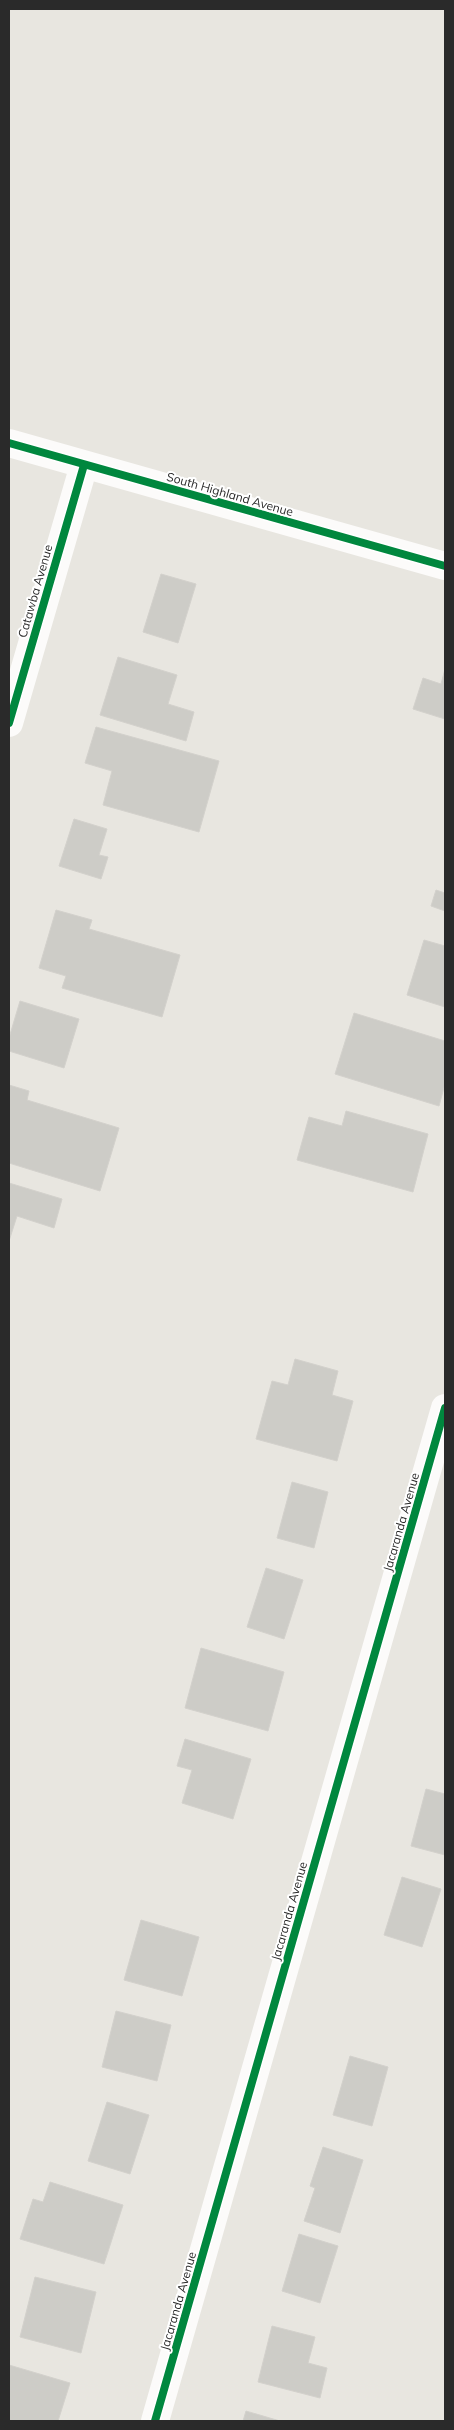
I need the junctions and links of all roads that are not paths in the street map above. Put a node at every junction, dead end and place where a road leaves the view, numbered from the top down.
1 (9, 443) edge
2 (84, 465) junction
3 (445, 563) edge
4 (9, 723) edge
5 (445, 1408) edge
6 (155, 2421) edge

1 - 2 street, South Highland Avenue
2 - 3 street, South Highland Avenue
2 - 4 street, Catawba Avenue
5 - 6 street, Jacaranda Avenue

